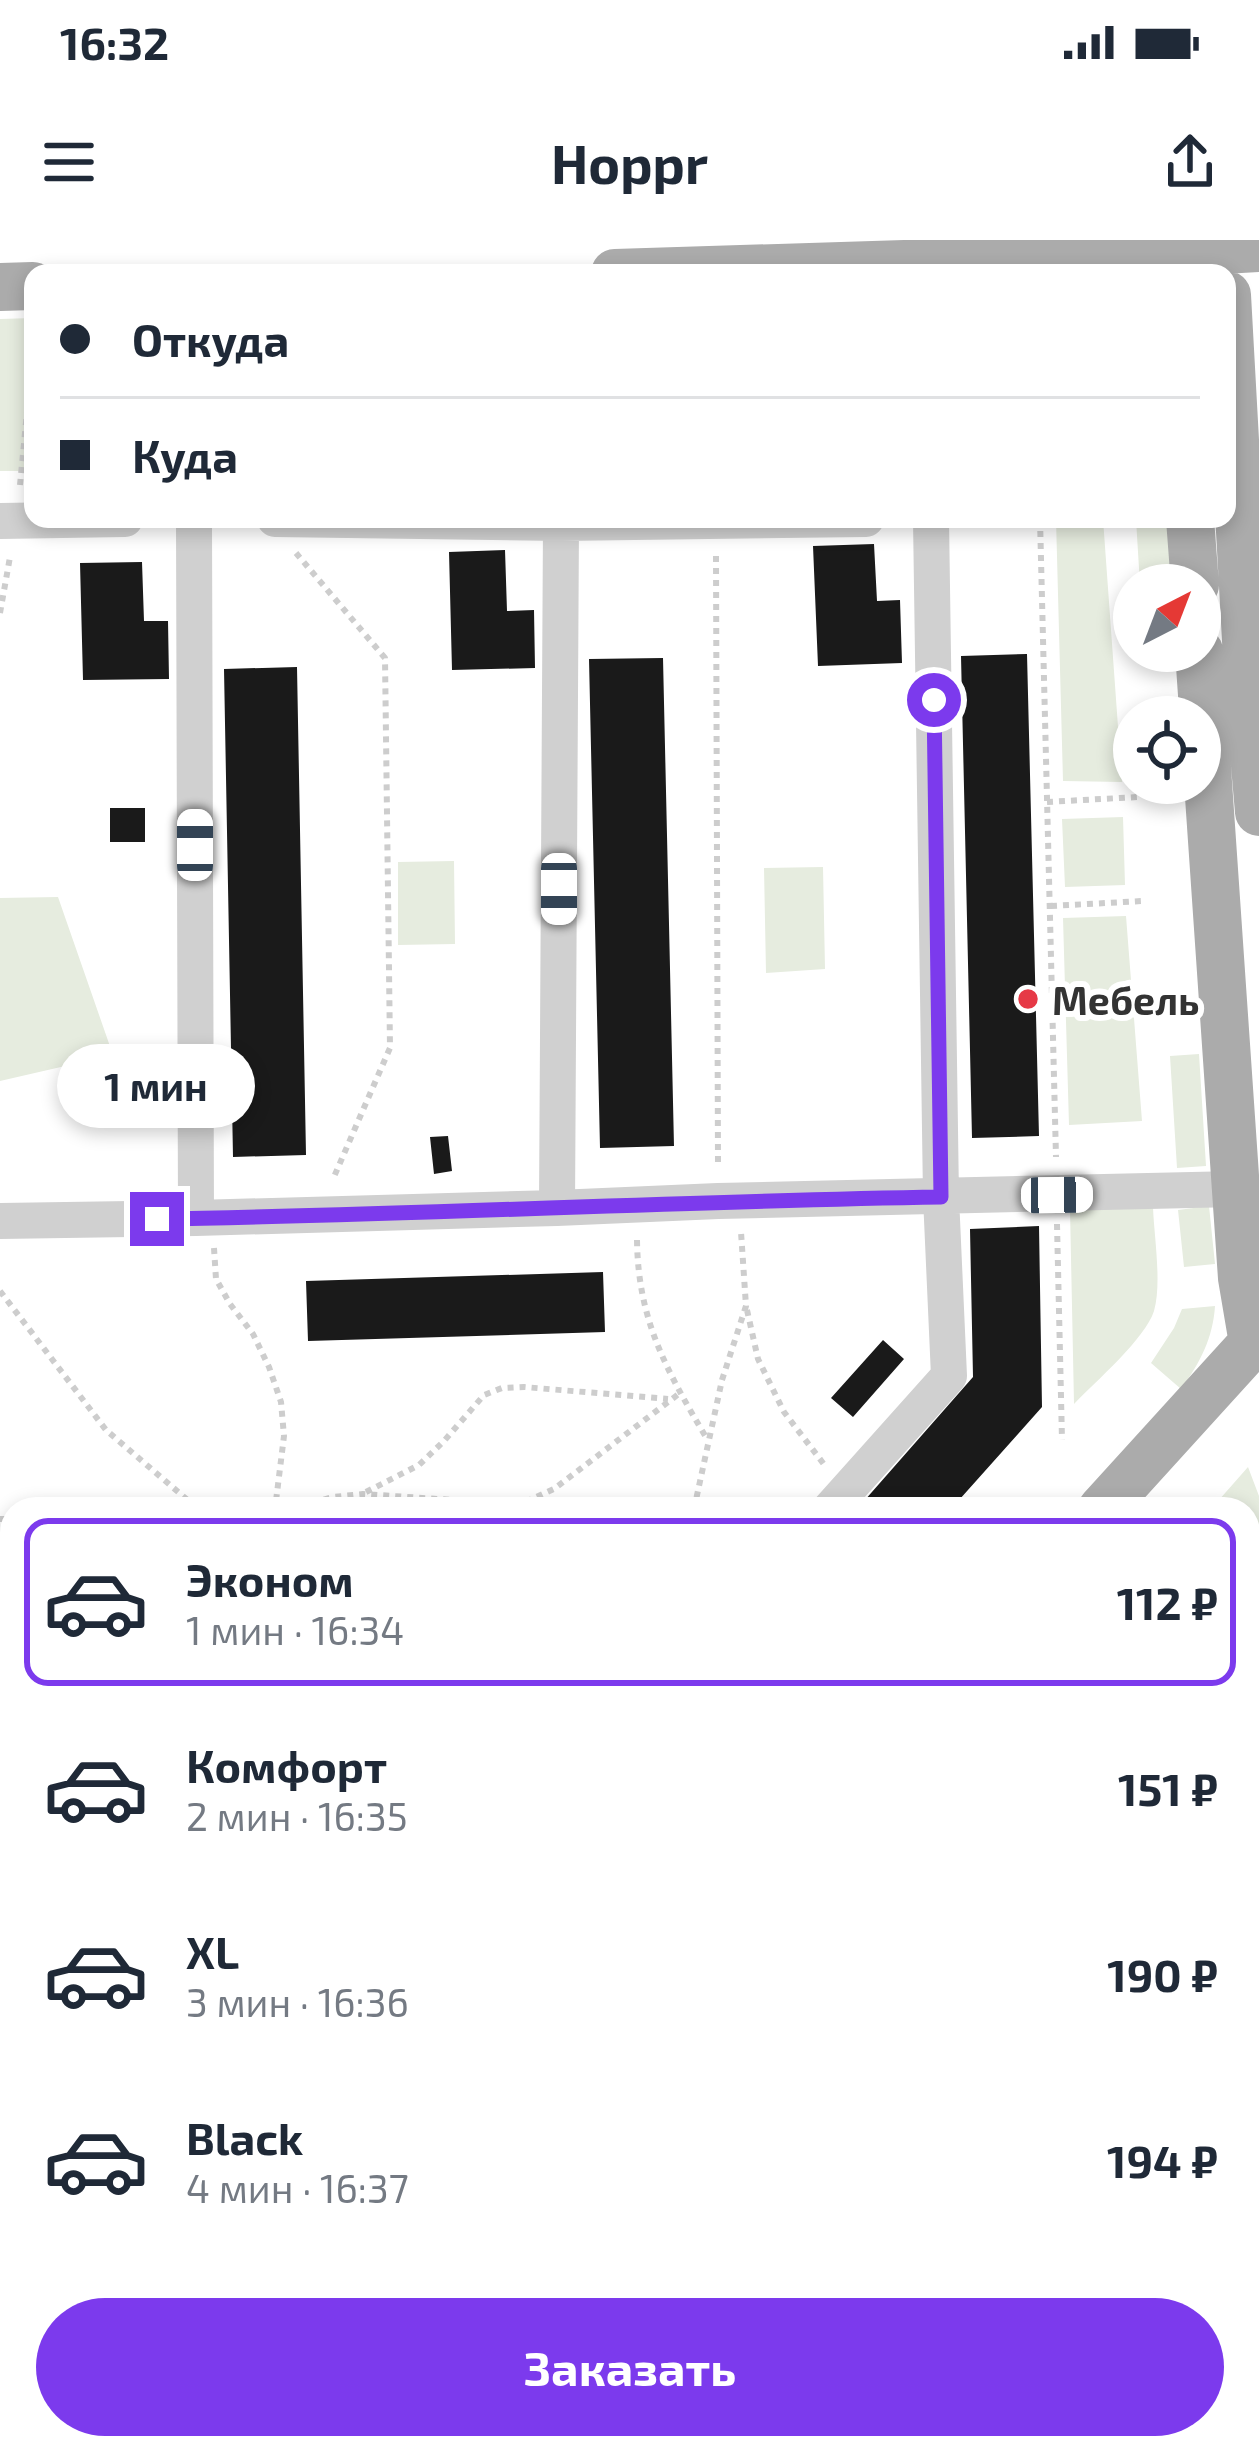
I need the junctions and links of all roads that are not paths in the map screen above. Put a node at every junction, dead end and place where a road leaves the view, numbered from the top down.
1 (1173, 255) edge
2 (1232, 261) edge
3 (934, 264) edge
4 (1236, 363) edge
5 (194, 528) edge
6 (560, 528) edge
7 (931, 528) edge
8 (1191, 528) edge
9 (1193, 564) edge
10 (1200, 672) edge
11 (1259, 812) edge
12 (1236, 1190) junction
13 (941, 1197) junction
14 (557, 1208) junction
15 (207, 1218) junction
16 (0, 1221) edge
17 (1257, 1356) edge
18 (841, 1497) edge
19 (1114, 1497) edge
20 (1155, 1497) edge

1 - 2 main road
1 - 3 main road
4 - 11 main road
5 - 15 street
6 - 14 street
7 - 13 street
8 - 9 main road
10 - 12 main road
12 - 13 street
12 - 17 main road
13 - 14 street
13 - 18 street
14 - 15 street
15 - 16 street
17 - 19 main road
17 - 20 main road

